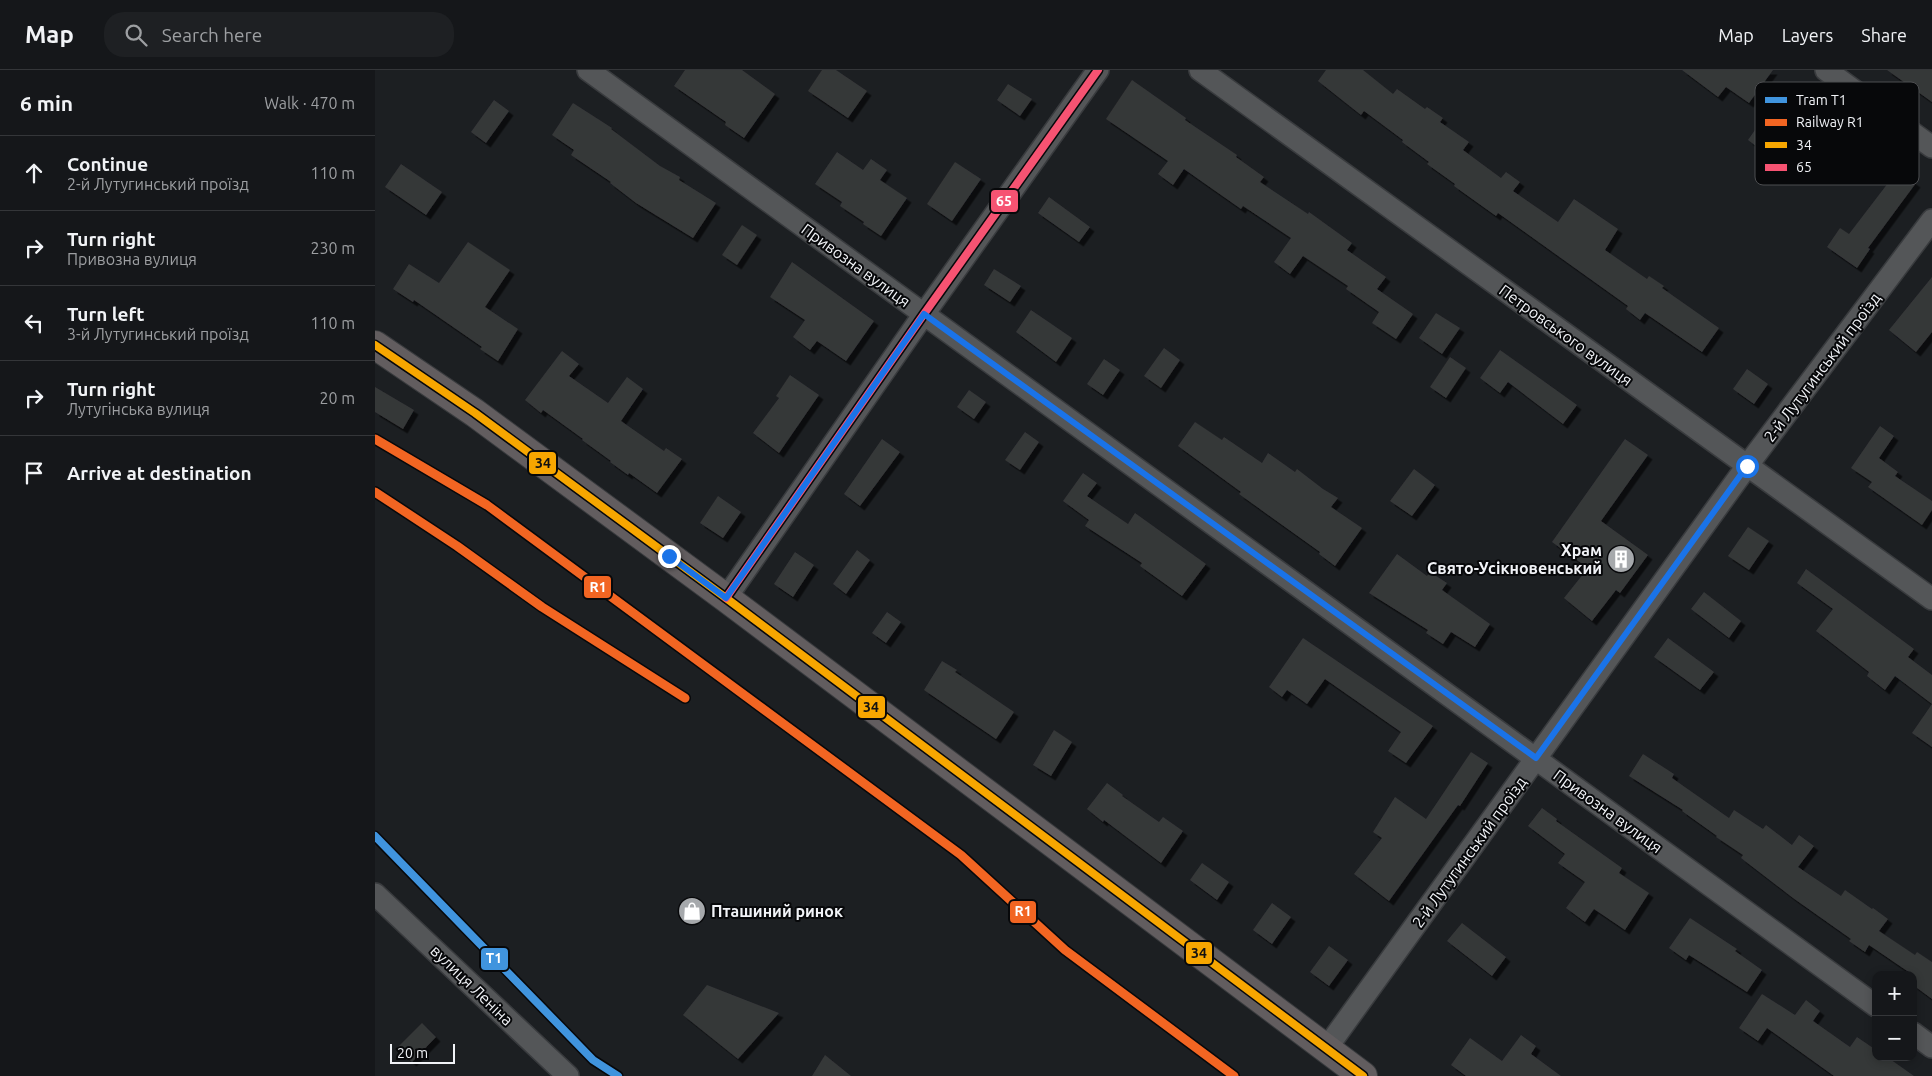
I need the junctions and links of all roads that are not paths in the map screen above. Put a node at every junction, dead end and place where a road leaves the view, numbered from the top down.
1 (588, 70) edge
2 (1098, 70) edge
3 (1200, 70) edge
4 (1826, 70) edge
5 (1843, 82) edge
6 (1919, 138) edge
7 (1932, 147) edge
8 (1932, 220) edge
9 (924, 314) junction
10 (375, 345) edge
11 (1747, 466) junction
12 (726, 598) junction
13 (1932, 599) edge
14 (1536, 758) junction
15 (375, 894) edge
16 (1872, 1003) edge
17 (1917, 1036) edge
18 (1932, 1047) edge
19 (1326, 1049) junction
20 (568, 1076) edge
21 (1363, 1076) edge

1 - 9 street, Привозна вулиця
2 - 9 street
3 - 11 street, Петровського вулиця
4 - 5 street
6 - 7 street
8 - 11 street, 2-й Лутугинський проїзд
9 - 12 street
9 - 14 street, Привозна вулиця
10 - 12 main road
11 - 13 street, Петровського вулиця
11 - 14 street, 2-й Лутугинський проїзд
12 - 19 main road
14 - 16 street, Привозна вулиця
14 - 19 street, 2-й Лутугинський проїзд
15 - 20 street, вулиця Леніна
17 - 18 street
19 - 21 main road

